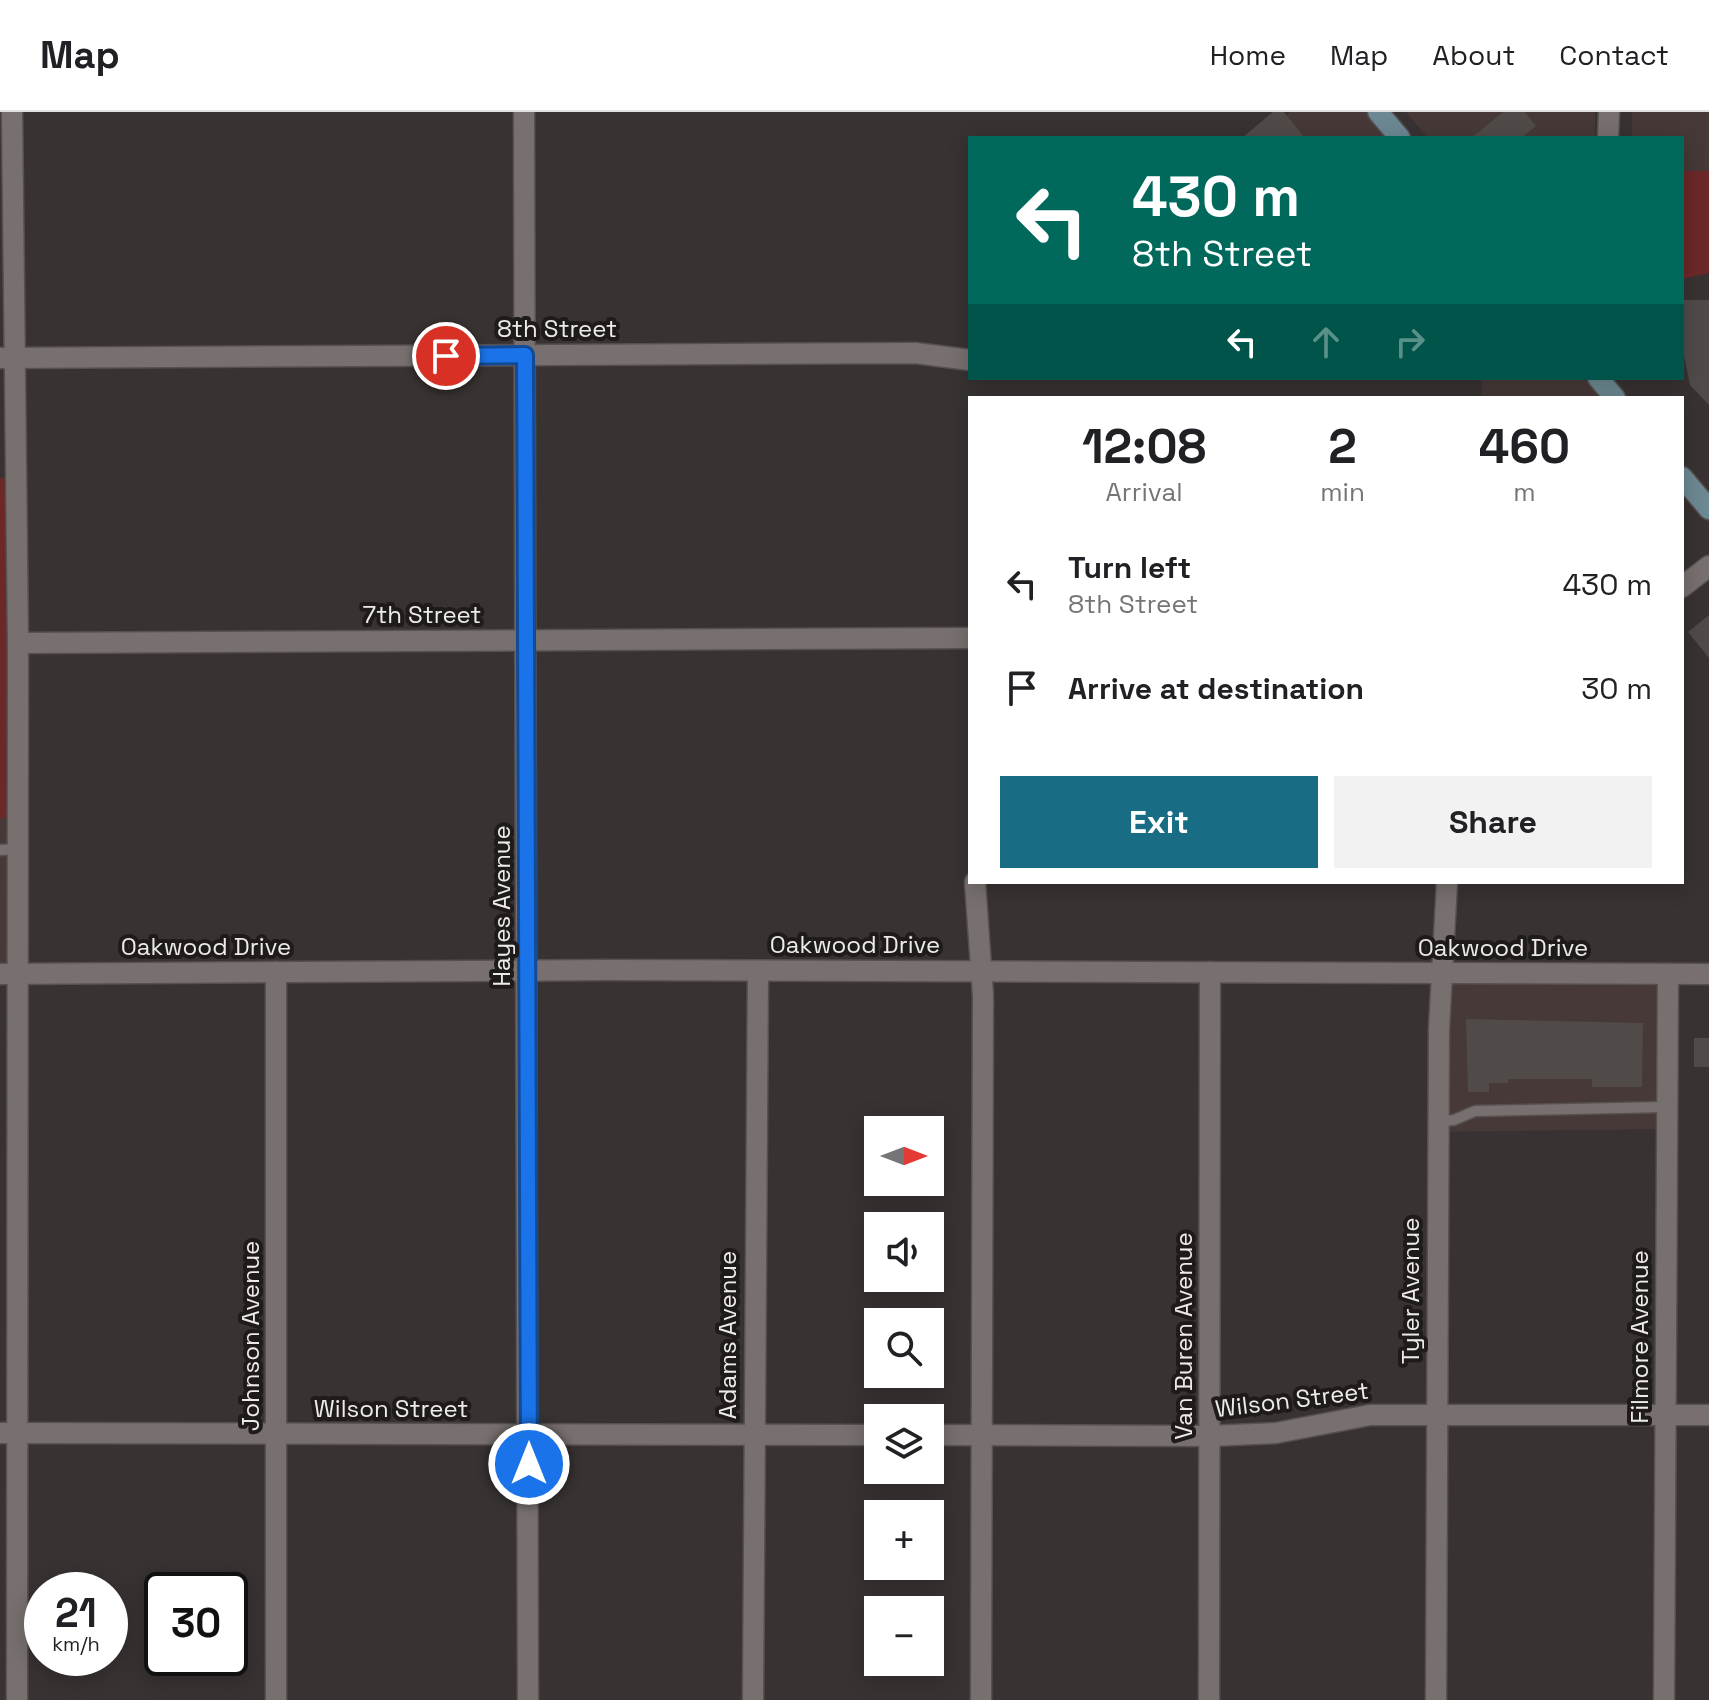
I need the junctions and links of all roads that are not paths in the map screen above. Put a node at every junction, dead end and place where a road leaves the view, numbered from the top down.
1 (12, 112) edge
2 (524, 112) edge
3 (1378, 112) edge
4 (1609, 112) edge
5 (1398, 136) edge
6 (1608, 136) edge
7 (525, 355) junction
8 (7, 358) edge
9 (968, 360) edge
10 (1600, 380) edge
11 (1613, 396) edge
12 (1684, 479) edge
13 (1709, 509) edge
14 (1709, 566) edge
15 (1684, 585) edge
16 (968, 638) edge
17 (527, 640) junction
18 (18, 643) junction
19 (8, 849) edge
20 (975, 884) edge
21 (1447, 884) edge
22 (758, 971) junction
23 (276, 972) junction
24 (528, 972) junction
25 (983, 972) junction
26 (1210, 972) junction
27 (9, 974) edge
28 (1443, 974) junction
29 (1668, 974) junction
30 (1709, 974) edge
31 (1666, 1107) junction
32 (1438, 1121) junction
33 (1437, 1414) junction
34 (1666, 1414) junction
35 (1709, 1415) edge
36 (9, 1433) edge
37 (277, 1435) junction
38 (529, 1435) junction
39 (864, 1435) edge
40 (944, 1435) edge
41 (982, 1436) junction
42 (1210, 1436) junction
43 (754, 1437) junction
44 (17, 1700) edge
45 (276, 1700) edge
46 (528, 1700) edge
47 (753, 1700) edge
48 (981, 1700) edge
49 (1209, 1700) edge
50 (1436, 1700) edge
51 (1664, 1700) edge

1 - 8 street
2 - 7 street, Hayes Avenue
3 - 5 main road
4 - 6 street
7 - 8 street, 8th Street
7 - 9 street, 8th Street
7 - 17 street, Hayes Avenue
8 - 18 street
10 - 11 main road
12 - 13 main road
14 - 15 street
16 - 17 street, 7th Street
17 - 18 street, 7th Street
17 - 24 street, Hayes Avenue
18 - 19 street
19 - 27 street
20 - 25 street
21 - 28 street, Tyler Avenue
22 - 24 street, Oakwood Drive
22 - 25 street, Oakwood Drive
22 - 43 street, Adams Avenue
23 - 24 street, Oakwood Drive
23 - 27 street, Oakwood Drive
23 - 37 street, Johnson Avenue
24 - 38 street, Hayes Avenue
25 - 26 street, Oakwood Drive
25 - 41 street
26 - 28 street, Oakwood Drive
26 - 42 street, Van Buren Avenue
27 - 36 street
28 - 29 street, Oakwood Drive
28 - 32 street, Tyler Avenue
29 - 30 street, Oakwood Drive
29 - 31 street, Filmore Avenue
31 - 32 lane
31 - 34 street, Filmore Avenue
32 - 33 street, Tyler Avenue
33 - 34 street, Wilson Street
33 - 42 street, Wilson Street
33 - 50 street, Tyler Avenue
34 - 35 street, Wilson Street
34 - 51 street, Filmore Avenue
36 - 37 street, Wilson Street
36 - 44 street
37 - 38 street, Wilson Street
37 - 45 street, Johnson Avenue
38 - 43 street, Wilson Street
38 - 46 street, Hayes Avenue
39 - 43 street, Wilson Street
40 - 41 street, Wilson Street
41 - 42 street, Wilson Street
41 - 48 street
42 - 49 street, Van Buren Avenue
43 - 47 street, Adams Avenue

